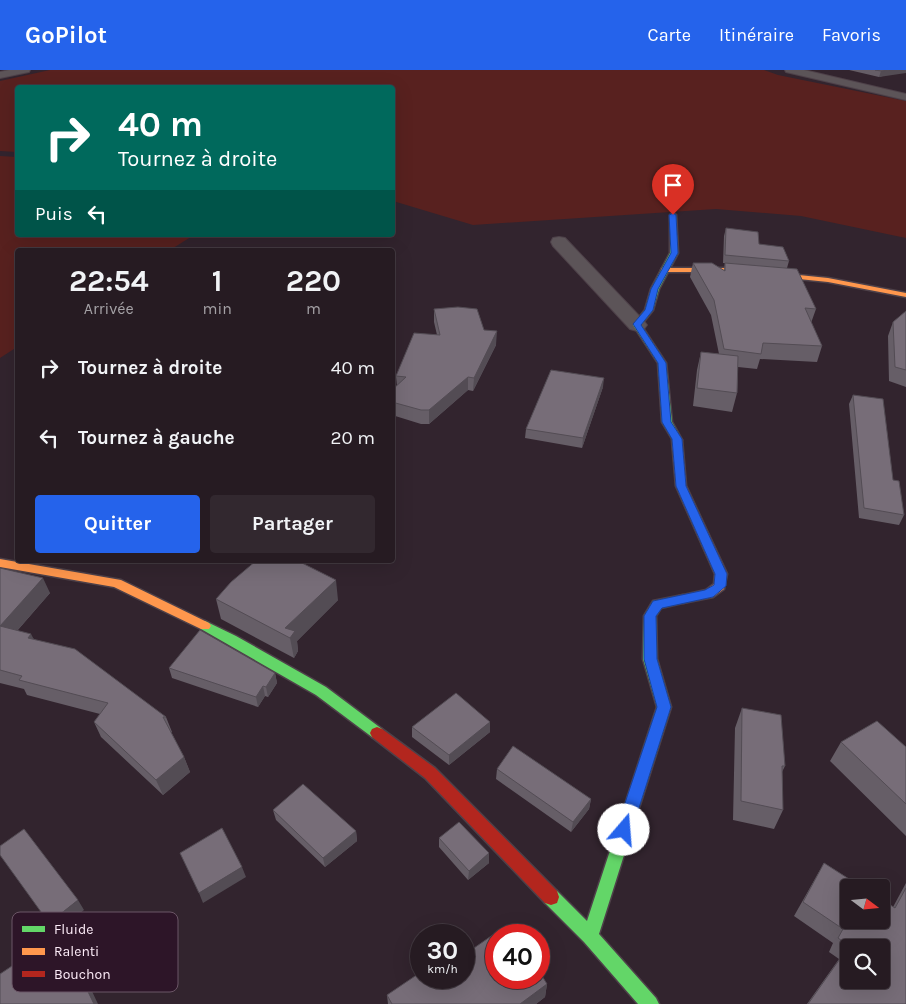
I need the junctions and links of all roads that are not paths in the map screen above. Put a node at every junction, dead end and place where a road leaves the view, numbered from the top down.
1 (25, 70) edge
2 (790, 70) edge
3 (838, 70) edge
4 (0, 75) edge
5 (809, 75) junction
6 (906, 97) edge
7 (673, 215) dead end
8 (559, 242) dead end
9 (665, 270) junction
10 (906, 296) edge
11 (637, 324) junction
12 (0, 563) edge
13 (590, 936) junction
14 (650, 1004) edge

1 - 4 street
2 - 5 street
3 - 5 street
5 - 6 street
7 - 9 street
8 - 11 street
9 - 10 street
9 - 11 street
11 - 13 street
12 - 13 street
13 - 14 street

